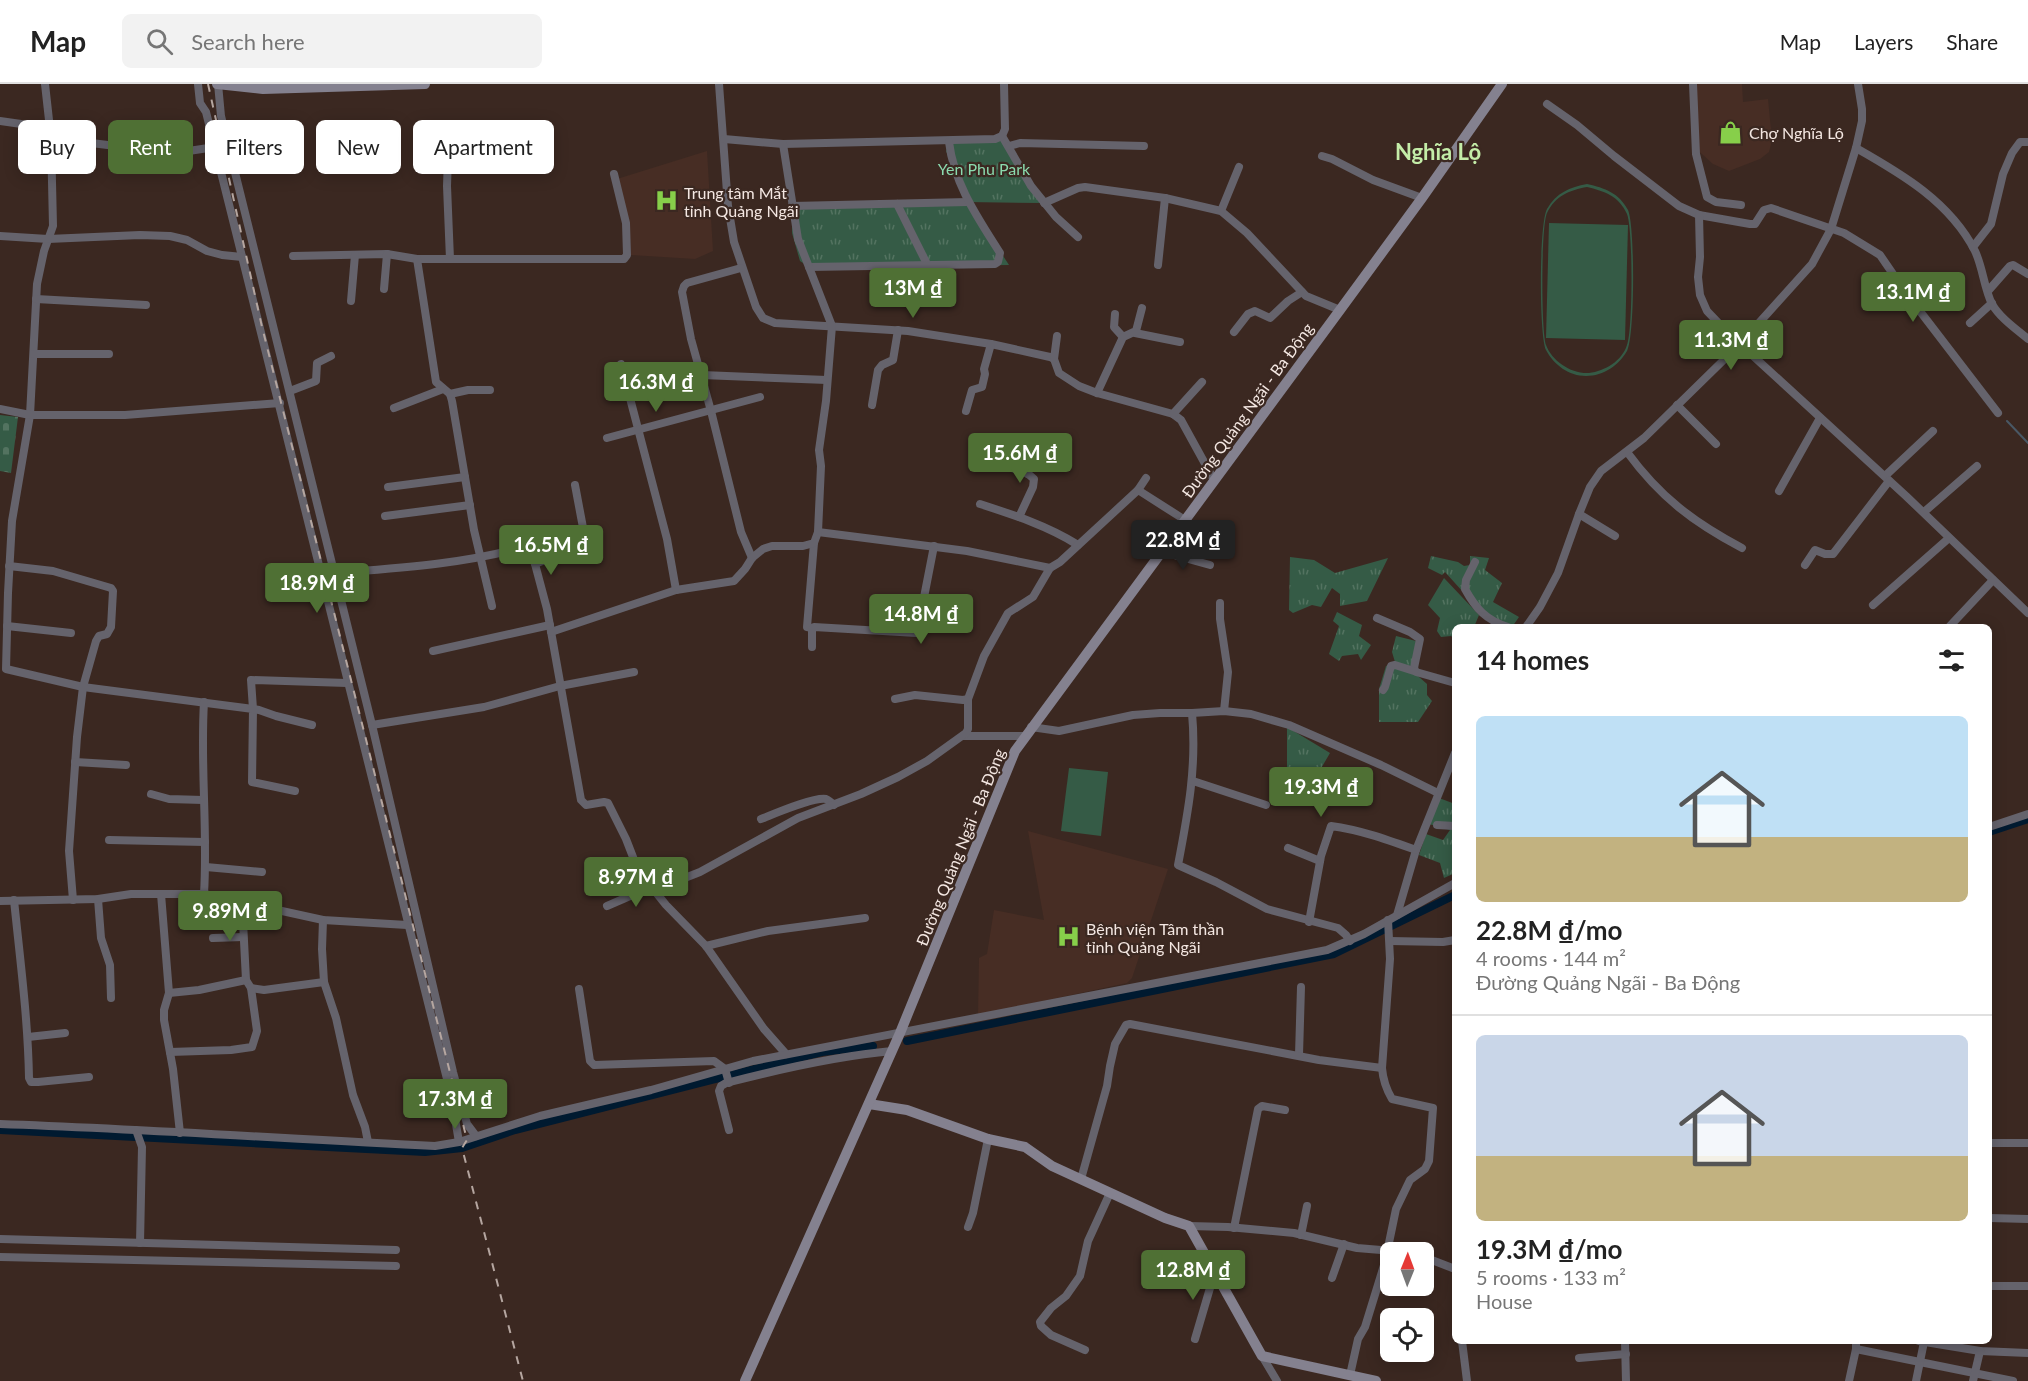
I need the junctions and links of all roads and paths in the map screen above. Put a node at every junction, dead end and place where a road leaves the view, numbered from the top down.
1 (45, 84) edge
2 (198, 84) edge
3 (218, 84) edge
4 (424, 84) edge
5 (719, 84) edge
6 (1004, 84) edge
7 (1502, 84) edge
8 (1693, 84) edge
9 (1858, 84) edge
10 (1547, 104) dead end
11 (48, 120) edge
12 (208, 120) edge
13 (0, 121) edge
14 (18, 124) edge
15 (1002, 135) junction
16 (724, 139) junction
17 (949, 142) junction
18 (2028, 142) edge
19 (96, 144) edge
20 (783, 144) junction
21 (1009, 146) junction
22 (1144, 146) dead end
23 (1856, 148) junction
24 (205, 149) edge
25 (1322, 156) dead end
26 (1239, 168) dead end
27 (52, 174) edge
28 (222, 174) edge
29 (447, 174) edge
30 (614, 174) dead end
31 (1165, 198) junction
32 (1422, 198) junction
33 (968, 202) junction
34 (1044, 203) junction
35 (897, 204) junction
36 (1741, 205) dead end
37 (792, 206) junction
38 (1221, 211) junction
39 (1700, 215) junction
40 (1831, 229) junction
41 (0, 236) edge
42 (1078, 237) dead end
43 (48, 239) junction
44 (1972, 248) junction
45 (387, 254) junction
46 (355, 255) junction
47 (242, 256) junction
48 (293, 256) dead end
49 (417, 259) junction
50 (450, 259) junction
51 (927, 264) junction
52 (1158, 265) dead end
53 (809, 267) junction
54 (741, 268) junction
55 (2028, 274) edge
56 (384, 289) dead end
57 (1988, 291) junction
58 (1302, 292) junction
59 (36, 299) junction
60 (351, 301) dead end
61 (1992, 303) junction
62 (146, 305) dead end
63 (1142, 308) dead end
64 (1340, 310) junction
65 (1114, 314) dead end
66 (1970, 323) dead end
67 (832, 326) junction
68 (898, 330) junction
69 (1234, 332) dead end
70 (1135, 333) junction
71 (1057, 336) dead end
72 (1123, 337) junction
73 (2028, 339) edge
74 (1180, 342) dead end
75 (991, 344) junction
76 (1740, 344) junction
77 (34, 354) junction
78 (109, 354) dead end
79 (331, 356) dead end
80 (1054, 359) junction
81 (621, 364) dead end
82 (702, 375) junction
83 (827, 380) junction
84 (1202, 382) dead end
85 (490, 390) dead end
86 (290, 391) junction
87 (447, 391) junction
88 (1097, 393) junction
89 (760, 397) dead end
90 (280, 403) junction
91 (872, 405) dead end
92 (1677, 405) junction
93 (394, 408) dead end
94 (0, 409) edge
95 (711, 411) junction
96 (966, 411) dead end
97 (1998, 413) dead end
98 (1173, 414) junction
99 (30, 415) junction
100 (1820, 418) junction
101 (637, 430) junction
102 (1933, 431) dead end
103 (607, 438) dead end
104 (1031, 444) dead end
105 (1716, 444) dead end
106 (1627, 452) junction
107 (999, 463) dead end
108 (1977, 466) dead end
109 (1028, 474) junction
110 (465, 477) junction
111 (1146, 478) dead end
112 (1887, 478) junction
113 (1214, 480) junction
114 (575, 485) dead end
115 (388, 487) dead end
116 (1138, 490) junction
117 (1779, 491) dead end
118 (980, 504) dead end
119 (470, 505) junction
120 (1924, 512) junction
121 (1579, 514) junction
122 (385, 516) dead end
123 (1019, 517) junction
124 (1185, 520) junction
125 (818, 532) junction
126 (1615, 536) dead end
127 (1949, 538) junction
128 (814, 543) junction
129 (1078, 545) junction
130 (934, 546) junction
131 (1742, 548) dead end
132 (1163, 552) junction
133 (481, 556) junction
134 (752, 558) junction
135 (1475, 562) dead end
136 (535, 564) junction
137 (1210, 565) dead end
138 (1805, 565) dead end
139 (9, 566) junction
140 (1050, 568) junction
141 (334, 573) junction
142 (1993, 580) junction
143 (676, 590) junction
144 (883, 600) dead end
145 (1220, 603) dead end
146 (923, 605) junction
147 (1873, 605) dead end
148 (492, 606) dead end
149 (2028, 613) edge
150 (1377, 618) dead end
151 (1499, 624) edge
152 (1528, 624) edge
153 (1952, 624) edge
154 (7, 626) junction
155 (551, 628) junction
156 (812, 628) junction
157 (71, 633) dead end
158 (812, 647) dead end
159 (433, 651) dead end
160 (3, 669) edge
161 (1414, 671) junction
162 (634, 672) dead end
163 (1452, 682) edge
164 (347, 683) junction
165 (560, 686) junction
166 (83, 687) junction
167 (1383, 690) dead end
168 (895, 699) dead end
169 (968, 699) junction
170 (204, 702) junction
171 (253, 709) junction
172 (1224, 711) junction
173 (1192, 713) junction
174 (372, 724) junction
175 (312, 725) dead end
176 (1027, 731) junction
177 (963, 736) junction
178 (1452, 760) edge
179 (75, 762) junction
180 (126, 765) dead end
181 (1193, 781) junction
182 (295, 791) dead end
183 (1438, 793) junction
184 (151, 794) dead end
185 (203, 800) junction
186 (834, 805) junction
187 (1266, 805) dead end
188 (2028, 814) edge
189 (761, 819) dead end
190 (1437, 825) dead end
191 (1452, 826) edge
192 (1992, 826) edge
193 (109, 840) dead end
194 (205, 842) junction
195 (1288, 848) dead end
196 (1416, 849) junction
197 (1320, 861) junction
198 (206, 867) junction
199 (262, 872) dead end
200 (1452, 885) edge
201 (651, 886) junction
202 (161, 894) junction
203 (204, 894) junction
204 (98, 899) junction
205 (14, 900) junction
206 (73, 900) junction
207 (0, 901) edge
208 (242, 902) junction
209 (607, 906) dead end
210 (1397, 915) junction
211 (865, 918) dead end
212 (323, 920) junction
213 (1309, 921) junction
214 (1388, 923) junction
215 (407, 925) junction
216 (243, 937) junction
217 (213, 938) dead end
218 (1389, 938) junction
219 (1452, 940) edge
220 (1350, 941) junction
221 (706, 946) junction
222 (324, 982) junction
223 (249, 984) junction
224 (1301, 987) dead end
225 (579, 989) dead end
226 (169, 993) junction
227 (111, 998) dead end
228 (900, 1033) junction
229 (65, 1034) dead end
230 (28, 1037) junction
231 (892, 1051) junction
232 (170, 1052) junction
233 (786, 1054) junction
234 (1299, 1055) junction
235 (1382, 1068) junction
236 (727, 1076) junction
237 (88, 1077) dead end
238 (869, 1104) junction
239 (1285, 1110) dead end
240 (0, 1124) edge
241 (136, 1130) junction
242 (729, 1130) dead end
243 (180, 1133) junction
244 (476, 1136) junction
245 (988, 1139) junction
246 (368, 1142) junction
247 (459, 1142) junction
248 (1992, 1143) edge
249 (2028, 1143) edge
250 (1081, 1179) junction
251 (1110, 1192) junction
252 (1307, 1206) dead end
253 (1992, 1218) edge
254 (2028, 1219) edge
255 (1189, 1226) junction
256 (968, 1227) dead end
257 (1234, 1228) junction
258 (1301, 1234) junction
259 (0, 1239) edge
260 (1389, 1242) edge
261 (137, 1243) junction
262 (1344, 1244) junction
263 (396, 1250) dead end
264 (1380, 1250) edge
265 (0, 1257) edge
266 (134, 1260) junction
267 (1434, 1261) edge
268 (396, 1266) dead end
269 (1452, 1268) edge
270 (1215, 1271) junction
271 (1380, 1275) edge
272 (1332, 1278) dead end
273 (1992, 1286) edge
274 (2028, 1286) edge
275 (1195, 1339) dead end
276 (1462, 1344) edge
277 (1625, 1344) edge
278 (1921, 1344) edge
279 (1960, 1344) edge
280 (1856, 1345) edge
281 (1085, 1350) dead end
282 (1980, 1351) junction
283 (2028, 1353) edge
284 (1626, 1354) junction
285 (1262, 1356) junction
286 (1579, 1358) dead end
287 (1920, 1362) junction
288 (1350, 1375) junction
289 (1974, 1377) edge
290 (748, 1380) edge
291 (1277, 1381) edge
292 (1376, 1381) edge
293 (1467, 1381) edge
294 (1626, 1381) edge
295 (1849, 1381) edge
296 (1916, 1381) edge
297 (2013, 1381) edge

1 - 11 street
2 - 12 street
3 - 4 main road
3 - 86 street
5 - 16 street
6 - 15 street
7 - 32 main road, Đường Quảng Ngãi - Ba Động
8 - 36 street
9 - 23 street
10 - 39 street
13 - 14 street
15 - 17 street
15 - 21 street
16 - 20 street
16 - 54 street
17 - 20 street
17 - 33 street
18 - 44 street
19 - 24 street
20 - 37 street
21 - 22 street
21 - 34 street
23 - 40 street
23 - 44 street
25 - 32 street
26 - 38 street
27 - 43 street
28 - 47 street
29 - 50 street
30 - 50 street
31 - 34 street
31 - 38 street
31 - 52 street
32 - 64 main road, Đường Quảng Ngãi - Ba Động
33 - 35 street
33 - 51 street
34 - 42 street
35 - 37 street
35 - 51 street
37 - 53 street
38 - 58 street
39 - 40 street
39 - 76 street
40 - 76 street
40 - 97 street
41 - 43 street
43 - 47 street
43 - 59 street
44 - 57 street
45 - 46 street
45 - 49 street
45 - 56 street
46 - 48 street
46 - 60 street
47 - 90 street
49 - 50 street
49 - 87 street
51 - 53 street
53 - 67 street
54 - 67 street
54 - 82 street
55 - 57 street
57 - 61 street
58 - 64 street
58 - 69 street
59 - 62 street
59 - 77 street
61 - 66 street
61 - 73 street
63 - 70 street
64 - 113 main road, Đường Quảng Ngãi - Ba Động
65 - 72 street
67 - 68 street
67 - 83 street
68 - 75 street
68 - 91 street
70 - 72 street
70 - 74 street
71 - 80 street
72 - 88 street
75 - 80 street
75 - 96 street
76 - 92 street
76 - 100 street
77 - 78 street
77 - 99 street
79 - 86 street
80 - 88 street
81 - 101 street
82 - 83 street
82 - 95 street
83 - 125 street
84 - 98 street
85 - 87 street
86 - 141 street
87 - 93 street
87 - 110 street
88 - 98 street
89 - 95 street
90 - 99 street
90 - 164 street
92 - 105 street
92 - 106 street
94 - 99 street
95 - 101 street
95 - 134 street
98 - 113 street
99 - 139 street
100 - 112 street
100 - 117 street
101 - 103 street
101 - 143 street
102 - 112 street
104 - 109 street
106 - 121 street
106 - 131 street
107 - 109 street
108 - 120 street
109 - 123 street
110 - 115 street
110 - 119 street
111 - 116 street
112 - 120 street
112 - 138 street
113 - 124 main road, Đường Quảng Ngãi - Ba Động
114 - 136 street
116 - 124 street
116 - 129 street
118 - 123 street
119 - 122 street
119 - 133 street
120 - 127 street
121 - 126 street
121 - 152 street
123 - 129 street
124 - 132 main road, Đường Quảng Ngãi - Ba Động
125 - 128 street
125 - 130 street
127 - 142 street
127 - 147 street
128 - 134 street
128 - 156 street
129 - 140 street
130 - 140 street
130 - 146 street
132 - 137 street
132 - 176 main road, Đường Quảng Ngãi - Ba Động
133 - 136 street
133 - 141 street
133 - 148 street
134 - 143 street
135 - 151 street
136 - 155 street
139 - 154 street
139 - 166 street
140 - 169 street
141 - 174 street
142 - 149 street
142 - 153 street
143 - 155 street
144 - 146 street
145 - 172 street
146 - 156 street
150 - 161 street
154 - 157 street
154 - 160 street
155 - 159 street
155 - 165 street
156 - 158 street
160 - 166 street
161 - 163 street
161 - 167 street
162 - 165 street
164 - 171 street
164 - 215 street
165 - 174 street
165 - 201 street
166 - 170 street
166 - 179 street
168 - 169 street
169 - 177 street
170 - 171 street
170 - 185 street
171 - 175 street
171 - 182 street
172 - 173 street
172 - 183 street
173 - 176 street
173 - 181 street
174 - 244 street
176 - 177 street
176 - 228 main road, Đường Quảng Ngãi - Ba Động
177 - 186 street
178 - 183 street
179 - 180 street
179 - 206 street
181 - 187 street
181 - 213 street
183 - 196 street
184 - 185 street
185 - 194 street
186 - 189 street
186 - 201 street
188 - 192 street
190 - 191 street
193 - 194 street
194 - 198 street
195 - 197 street
196 - 197 street
196 - 210 street
197 - 213 street
198 - 199 street
198 - 203 street
200 - 210 street
201 - 209 street
201 - 221 street
202 - 203 street
202 - 204 street
202 - 226 street
203 - 208 street
204 - 206 street
204 - 227 street
205 - 206 street
205 - 207 street
205 - 230 street
208 - 212 street
208 - 216 street
210 - 214 street
211 - 221 street
212 - 215 street
212 - 222 street
213 - 220 street
214 - 218 street
214 - 220 street
215 - 247 street
216 - 217 street
216 - 223 street
218 - 219 street
218 - 235 street
220 - 228 street
221 - 233 street
222 - 223 street
222 - 246 street
223 - 226 street
223 - 232 street
224 - 234 street
225 - 236 street
226 - 232 street
228 - 231 main road, Đường Quảng Ngãi - Ba Động
228 - 233 street
229 - 230 street
230 - 237 street
231 - 236 street
231 - 238 main road, Đường Quảng Ngãi - Ba Động
232 - 243 street
233 - 236 street
234 - 235 street
234 - 250 street
235 - 260 street
236 - 242 street
236 - 244 street
238 - 245 main road
238 - 290 main road, Đường Quảng Ngãi - Ba Động
239 - 257 street
240 - 241 street
241 - 243 street
241 - 261 street
243 - 246 street
244 - 247 street
245 - 250 main road
245 - 256 street
246 - 247 street
248 - 249 street
250 - 251 main road
251 - 255 main road
251 - 281 street
252 - 258 street
253 - 254 street
255 - 257 street
255 - 270 main road
257 - 258 street
258 - 262 street
259 - 261 street
261 - 263 street
261 - 266 street
262 - 264 street
262 - 272 street
265 - 266 street
266 - 268 street
267 - 269 street
270 - 275 street
270 - 285 main road
271 - 288 street
273 - 274 street
276 - 293 street
277 - 284 street
278 - 287 street
279 - 282 street
280 - 287 street
280 - 295 street
282 - 283 street
282 - 289 street
284 - 286 street
284 - 294 street
285 - 288 main road
285 - 291 street
287 - 289 street
287 - 296 street
288 - 292 main road
289 - 297 street

